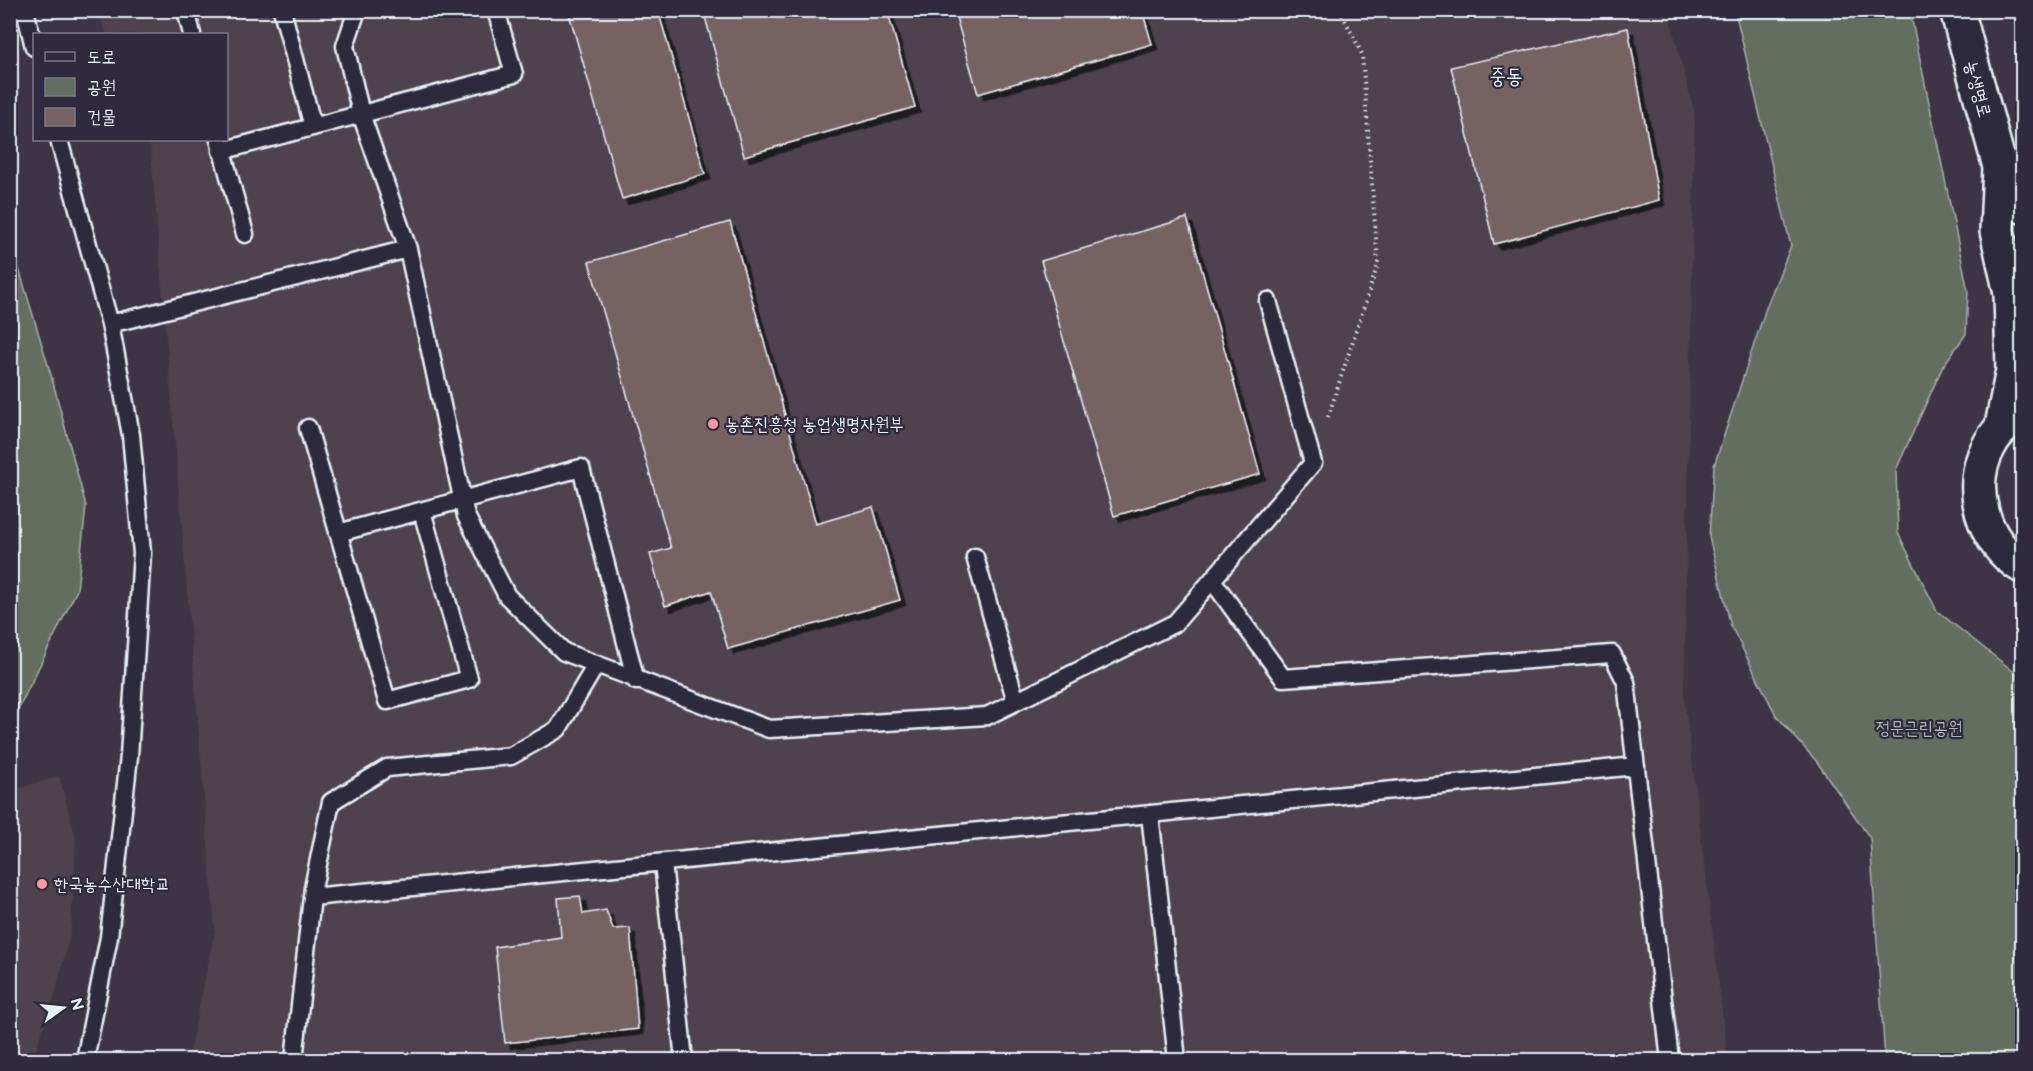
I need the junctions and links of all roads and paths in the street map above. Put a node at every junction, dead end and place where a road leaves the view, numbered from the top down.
1 (25, 10) edge
2 (186, 10) edge
3 (282, 10) edge
4 (357, 10) edge
5 (496, 10) edge
6 (1340, 10) edge
7 (1957, 10) edge
8 (192, 33) edge
9 (33, 43) edge
10 (361, 114) junction
11 (313, 127) junction
12 (59, 141) edge
13 (220, 145) edge
14 (2000, 167) junction
15 (2022, 206) edge
16 (245, 234) dead end
17 (408, 249) junction
18 (1268, 301) dead end
19 (110, 324) junction
20 (2012, 418) edge
21 (308, 428) dead end
22 (1313, 464) junction
23 (461, 500) junction
24 (422, 511) junction
25 (338, 533) junction
26 (975, 557) dead end
27 (2019, 566) edge
28 (1212, 580) junction
29 (596, 665) junction
30 (636, 681) junction
31 (1016, 702) junction
32 (1636, 766) junction
33 (1150, 814) junction
34 (663, 863) junction
35 (312, 897) junction
36 (85, 1060) edge
37 (294, 1060) edge
38 (684, 1060) edge
39 (1178, 1060) edge
40 (1670, 1060) edge

1 - 9 lane
2 - 8 lane
3 - 11 lane
4 - 10 lane
5 - 10 lane
6 - 22 path
7 - 14 street, 농생명로
10 - 11 lane
10 - 17 lane
11 - 13 lane
12 - 19 lane
13 - 16 lane
14 - 15 street
14 - 20 street
17 - 19 lane
17 - 23 lane
18 - 22 lane
19 - 36 lane
20 - 27 street
21 - 25 lane
22 - 28 lane
23 - 24 lane
23 - 29 lane
23 - 30 lane
24 - 25 lane
24 - 25 lane
26 - 31 lane
28 - 31 lane
28 - 32 lane
29 - 30 lane
29 - 35 lane
30 - 31 lane
32 - 33 lane
32 - 40 lane
33 - 34 lane
33 - 39 lane
34 - 35 lane
34 - 38 lane
35 - 37 lane

